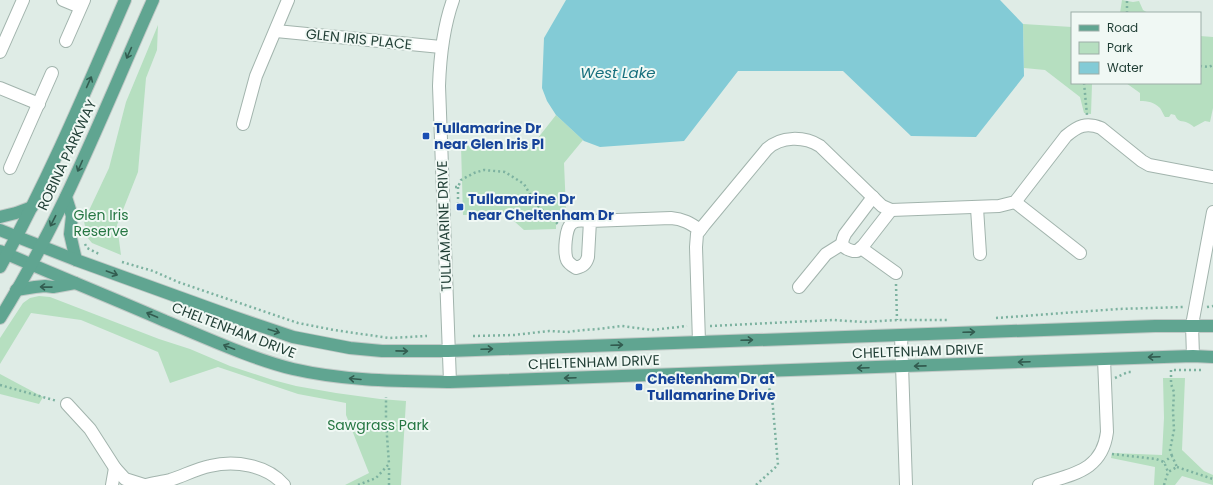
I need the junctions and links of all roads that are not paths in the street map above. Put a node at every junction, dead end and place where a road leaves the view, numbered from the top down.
1 (23, 0) edge
2 (63, 0) edge
3 (125, 0) edge
4 (153, 0) edge
5 (288, 0) edge
6 (453, 0) edge
7 (82, 4) edge
8 (276, 31) junction
9 (66, 41) dead end
10 (441, 47) junction
11 (0, 52) edge
12 (52, 73) dead end
13 (0, 88) edge
14 (38, 104) junction
15 (243, 124) dead end
16 (10, 168) dead end
17 (1213, 177) edge
18 (66, 197) junction
19 (873, 197) junction
20 (1015, 202) junction
21 (32, 207) junction
22 (977, 208) junction
23 (891, 210) junction
24 (1213, 212) edge
25 (0, 217) edge
26 (590, 221) junction
27 (0, 230) edge
28 (700, 230) junction
29 (17, 237) junction
30 (842, 244) junction
31 (41, 246) junction
32 (861, 248) junction
33 (4, 253) edge
34 (980, 254) dead end
35 (1080, 254) dead end
36 (76, 260) junction
37 (31, 264) junction
38 (0, 267) edge
39 (896, 274) road end
40 (76, 283) junction
41 (799, 287) dead end
42 (16, 290) junction
43 (0, 318) edge
44 (1192, 325) junction
45 (1213, 326) edge
46 (902, 335) junction
47 (699, 342) junction
48 (448, 351) junction
49 (1193, 356) junction
50 (1213, 357) edge
51 (1104, 359) junction
52 (902, 366) junction
53 (450, 382) junction
54 (67, 404) road end
55 (115, 468) junction
56 (150, 484) edge
57 (112, 485) edge
58 (284, 485) edge
59 (906, 485) edge
60 (1039, 485) edge

1 - 11 street
2 - 7 street
21 -> 3 main road, ROBINA PARKWAY
4 -> 18 main road, ROBINA PARKWAY
5 - 8 street
6 - 10 street, TULLAMARINE DRIVE
7 - 9 street
8 - 10 street, GLEN IRIS PLACE
8 - 15 street
10 - 48 street, TULLAMARINE DRIVE
12 - 14 street
13 - 14 street
14 - 16 street
17 - 20 street
18 -> 31 main road, ROBINA PARKWAY
18 - 36 main road
19 - 23 street
19 - 28 street
19 - 30 street
20 - 22 street
20 - 35 street
21 - 25 main road
21 - 29 main road, ROBINA PARKWAY
22 - 23 street
22 - 34 street
23 - 32 street
24 - 44 street
26 - 26 street
26 - 28 street
27 - 29 main road, CHELTENHAM DRIVE
28 - 47 street
29 - 31 main road, CHELTENHAM DRIVE
29 - 33 main road, ROBINA PARKWAY
30 - 32 street
30 - 41 street
31 - 36 main road, CHELTENHAM DRIVE
31 - 37 main road, ROBINA PARKWAY
32 - 39 street
33 - 37 main road, CHELTENHAM DRIVE
33 - 38 main road, ROBINA PARKWAY
36 -> 48 main road, CHELTENHAM DRIVE
37 - 40 main road, CHELTENHAM DRIVE
37 - 42 main road, ROBINA PARKWAY
40 -> 42 main road
53 -> 40 main road, CHELTENHAM DRIVE
42 - 43 main road, ROBINA PARKWAY
44 - 45 main road, CHELTENHAM DRIVE
46 -> 44 main road, CHELTENHAM DRIVE
44 - 49 street
47 -> 46 main road, CHELTENHAM DRIVE
46 - 52 street
48 -> 47 main road, CHELTENHAM DRIVE
48 - 53 street, TULLAMARINE DRIVE
49 - 50 main road, CHELTENHAM DRIVE
49 -> 51 main road, CHELTENHAM DRIVE
51 -> 52 main road, CHELTENHAM DRIVE
51 - 60 street
52 -> 53 main road, CHELTENHAM DRIVE
52 - 59 street
54 - 55 street
55 - 56 street
55 - 57 street
56 - 58 street

